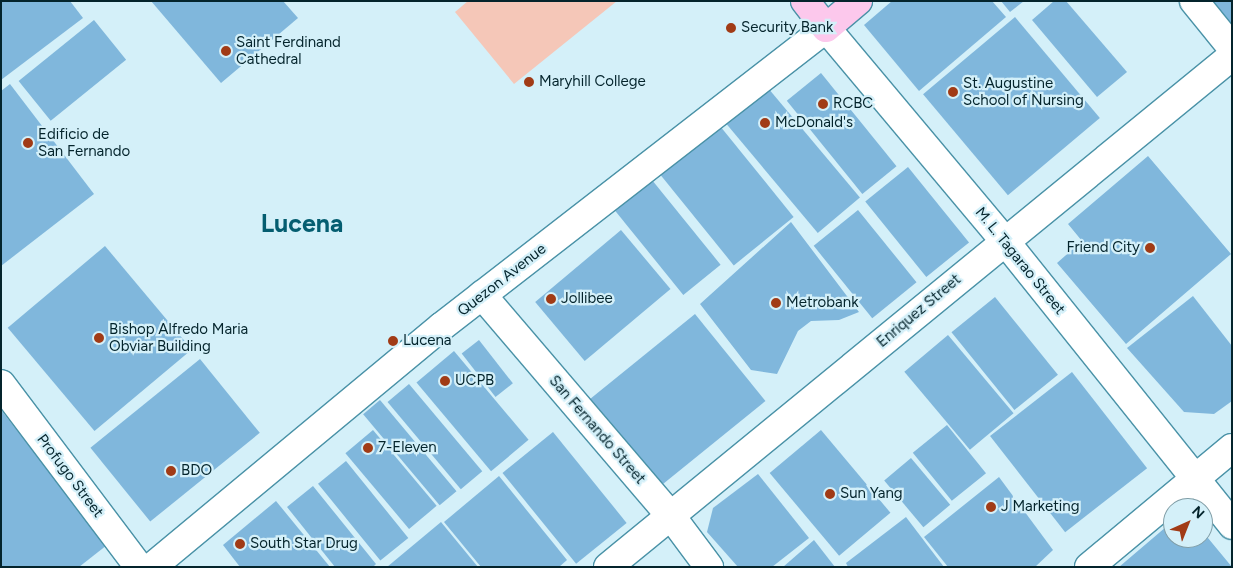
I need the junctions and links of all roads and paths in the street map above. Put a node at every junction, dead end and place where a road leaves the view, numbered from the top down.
1 (804, 1) edge
2 (858, 1) edge
3 (1194, 1) edge
4 (826, 28) junction
5 (1232, 48) edge
6 (1232, 56) edge
7 (1004, 240) junction
8 (482, 295) junction
9 (1, 384) edge
10 (1232, 448) edge
11 (1194, 478) junction
12 (671, 516) junction
13 (1232, 524) edge
14 (139, 567) edge
15 (152, 567) edge
16 (608, 567) edge
17 (710, 567) edge
18 (1089, 567) edge

1 - 4 main road, M. L. Tagarao Street
2 - 4 main road, Quezon Avenue
3 - 5 street
4 - 7 street, M. L. Tagarao Street
4 - 8 street, Quezon Avenue
6 - 7 street, Enriquez Street
7 - 11 street, M. L. Tagarao Street
7 - 12 street, Enriquez Street
8 - 12 street, San Fernando Street
8 - 15 street, Quezon Avenue
9 - 14 street, Profugo Street
10 - 11 street
11 - 13 street, M. L. Tagarao Street
11 - 18 street
12 - 16 street, Enriquez Street
12 - 17 street, San Fernando Street

